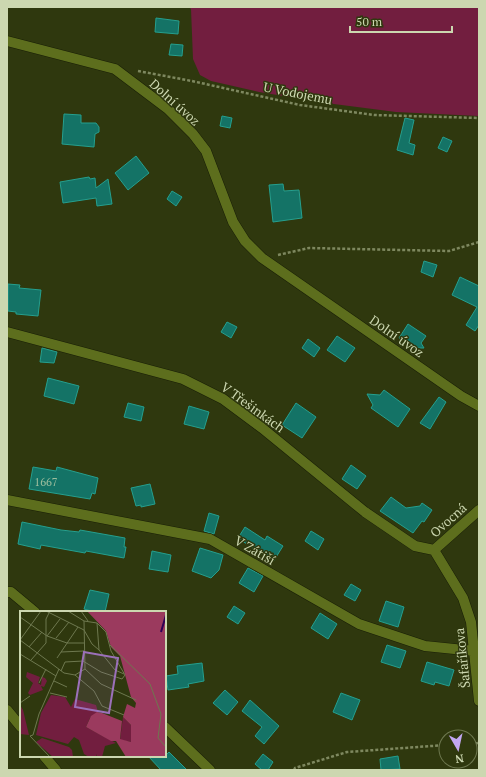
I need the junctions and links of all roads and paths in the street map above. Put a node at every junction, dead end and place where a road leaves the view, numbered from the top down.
1 (7, 41) edge
2 (135, 71) dead end
3 (479, 118) edge
4 (479, 242) edge
5 (262, 258) junction
6 (7, 332) edge
7 (479, 406) edge
8 (7, 500) edge
9 (479, 510) edge
10 (434, 550) junction
11 (7, 592) edge
12 (34, 611) edge
13 (477, 650) edge
14 (479, 701) edge
15 (7, 710) edge
16 (20, 726) edge
17 (166, 729) edge
18 (438, 746) edge
19 (45, 757) edge
20 (56, 770) edge
21 (210, 770) edge
22 (294, 770) edge

1 - 5 street, Dolní úvoz
2 - 3 path, U Vodojemu
4 - 5 path
5 - 7 street, Dolní úvoz
6 - 10 street, V Třešinkách
8 - 13 street, V Zátiší
9 - 10 street, Ovocná
10 - 13 street, Šafaříkova
11 - 12 street
13 - 14 street, Šafaříkova
15 - 16 street
17 - 21 street
18 - 22 path
19 - 20 street

